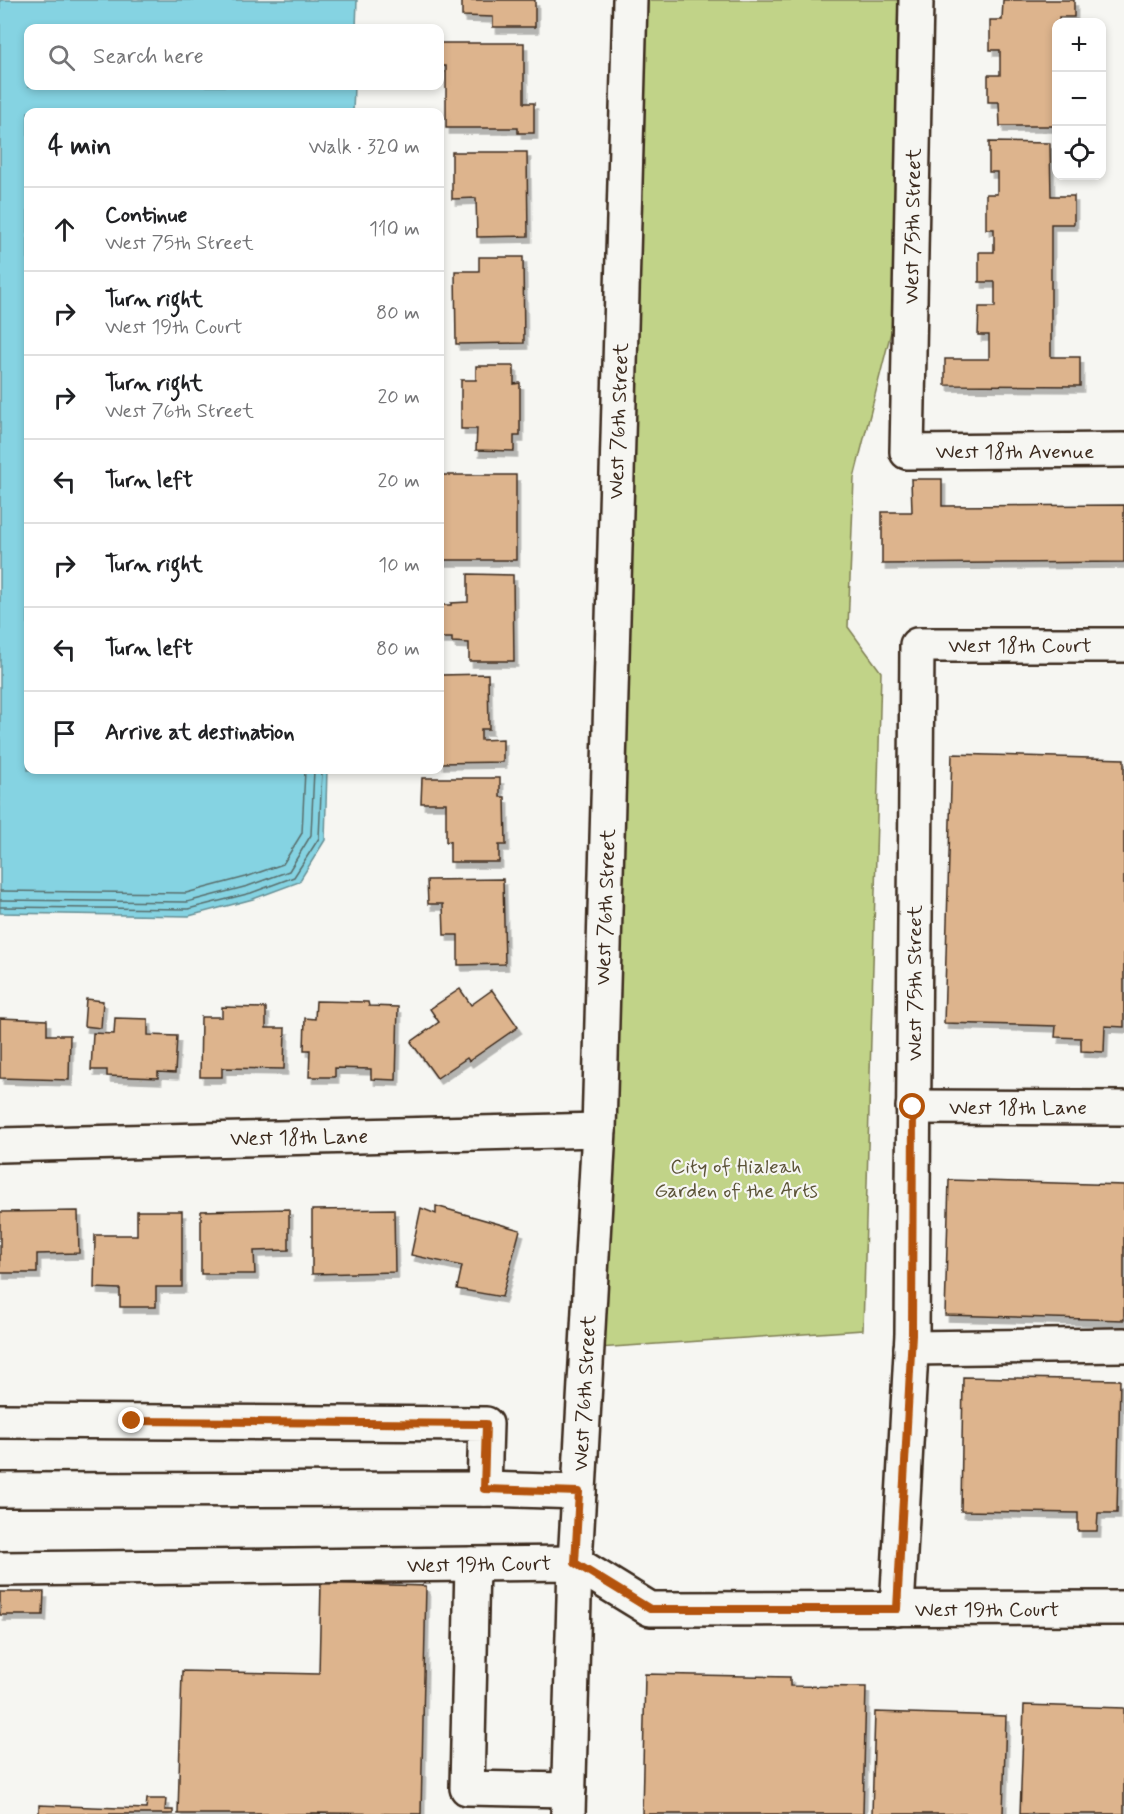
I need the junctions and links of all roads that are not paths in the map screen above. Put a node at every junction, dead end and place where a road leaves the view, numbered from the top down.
1 (630, 0) edge
2 (916, 0) edge
3 (1124, 450) edge
4 (907, 452) joint
5 (917, 645) joint
6 (1124, 645) edge
7 (913, 1107) junction
8 (1124, 1108) edge
9 (599, 1130) junction
10 (0, 1145) edge
11 (1124, 1345) edge
12 (911, 1348) junction
13 (0, 1421) edge
14 (484, 1489) junction
15 (0, 1490) edge
16 (579, 1492) junction
17 (575, 1563) junction
18 (472, 1564) junction
19 (0, 1569) edge
20 (1124, 1608) edge
21 (897, 1609) junction
22 (568, 1802) edge

1 - 9 street, West 76th Street
2 - 4 street, West 75th Street
3 - 4 street, West 18th Avenue
5 - 6 street, West 18th Court
5 - 7 street, West 75th Street
7 - 8 street, West 18th Lane
7 - 12 street, West 75th Street
9 - 10 street, West 18th Lane
9 - 16 street, West 76th Street
11 - 12 street
12 - 21 street, West 75th Street
13 - 14 street
14 - 15 street
14 - 16 street
16 - 17 street, West 76th Street
17 - 18 street, West 19th Court
17 - 21 street, West 19th Court
17 - 22 street, West 76th Street
18 - 19 street, West 19th Court
18 - 22 street
20 - 21 street, West 19th Court

